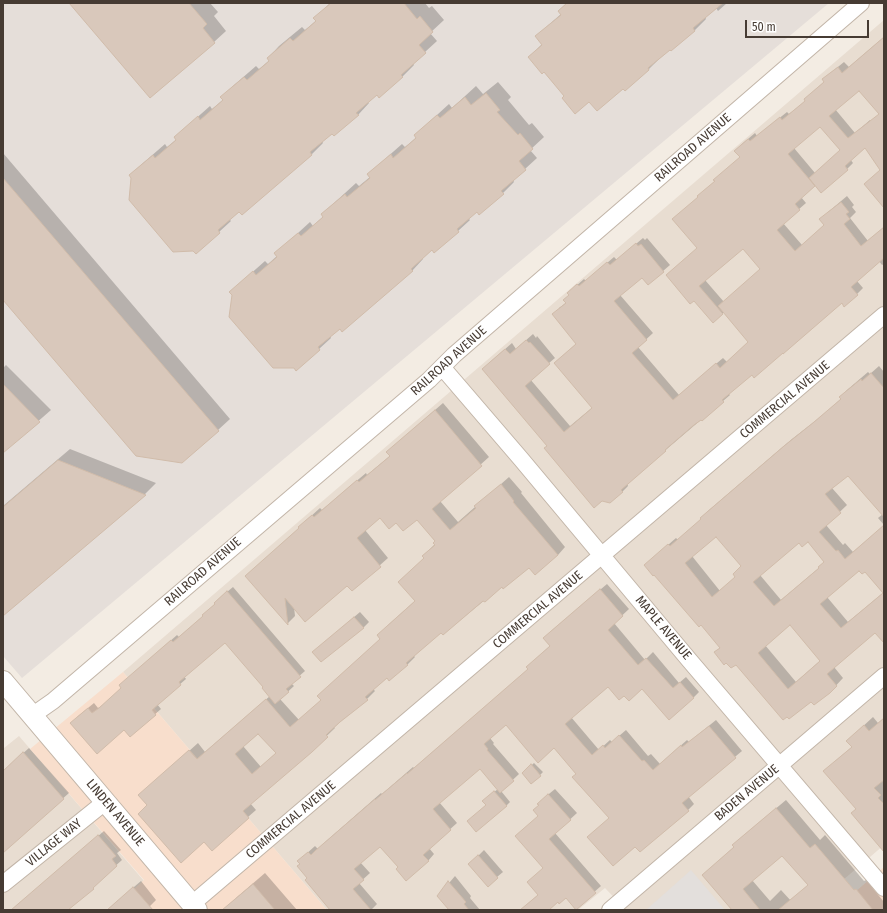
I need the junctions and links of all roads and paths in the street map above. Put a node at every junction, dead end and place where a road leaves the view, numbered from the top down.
1 (862, 3) edge
2 (884, 315) edge
3 (442, 367) junction
4 (603, 555) junction
5 (884, 676) edge
6 (3, 681) edge
7 (33, 715) junction
8 (780, 765) junction
9 (106, 802) junction
10 (3, 884) edge
11 (884, 888) edge
12 (195, 907) edge
13 (610, 910) edge

1 - 3 street, RAILROAD AVENUE
2 - 4 street, COMMERCIAL AVENUE
3 - 4 street, MAPLE AVENUE
3 - 7 street, RAILROAD AVENUE
4 - 8 street, MAPLE AVENUE
4 - 12 street, COMMERCIAL AVENUE
5 - 8 street, BADEN AVENUE
6 - 7 street, LINDEN AVENUE
7 - 9 street, LINDEN AVENUE
8 - 11 street, MAPLE AVENUE
8 - 13 street, BADEN AVENUE
9 - 10 street, VILLAGE WAY
9 - 12 street, LINDEN AVENUE

